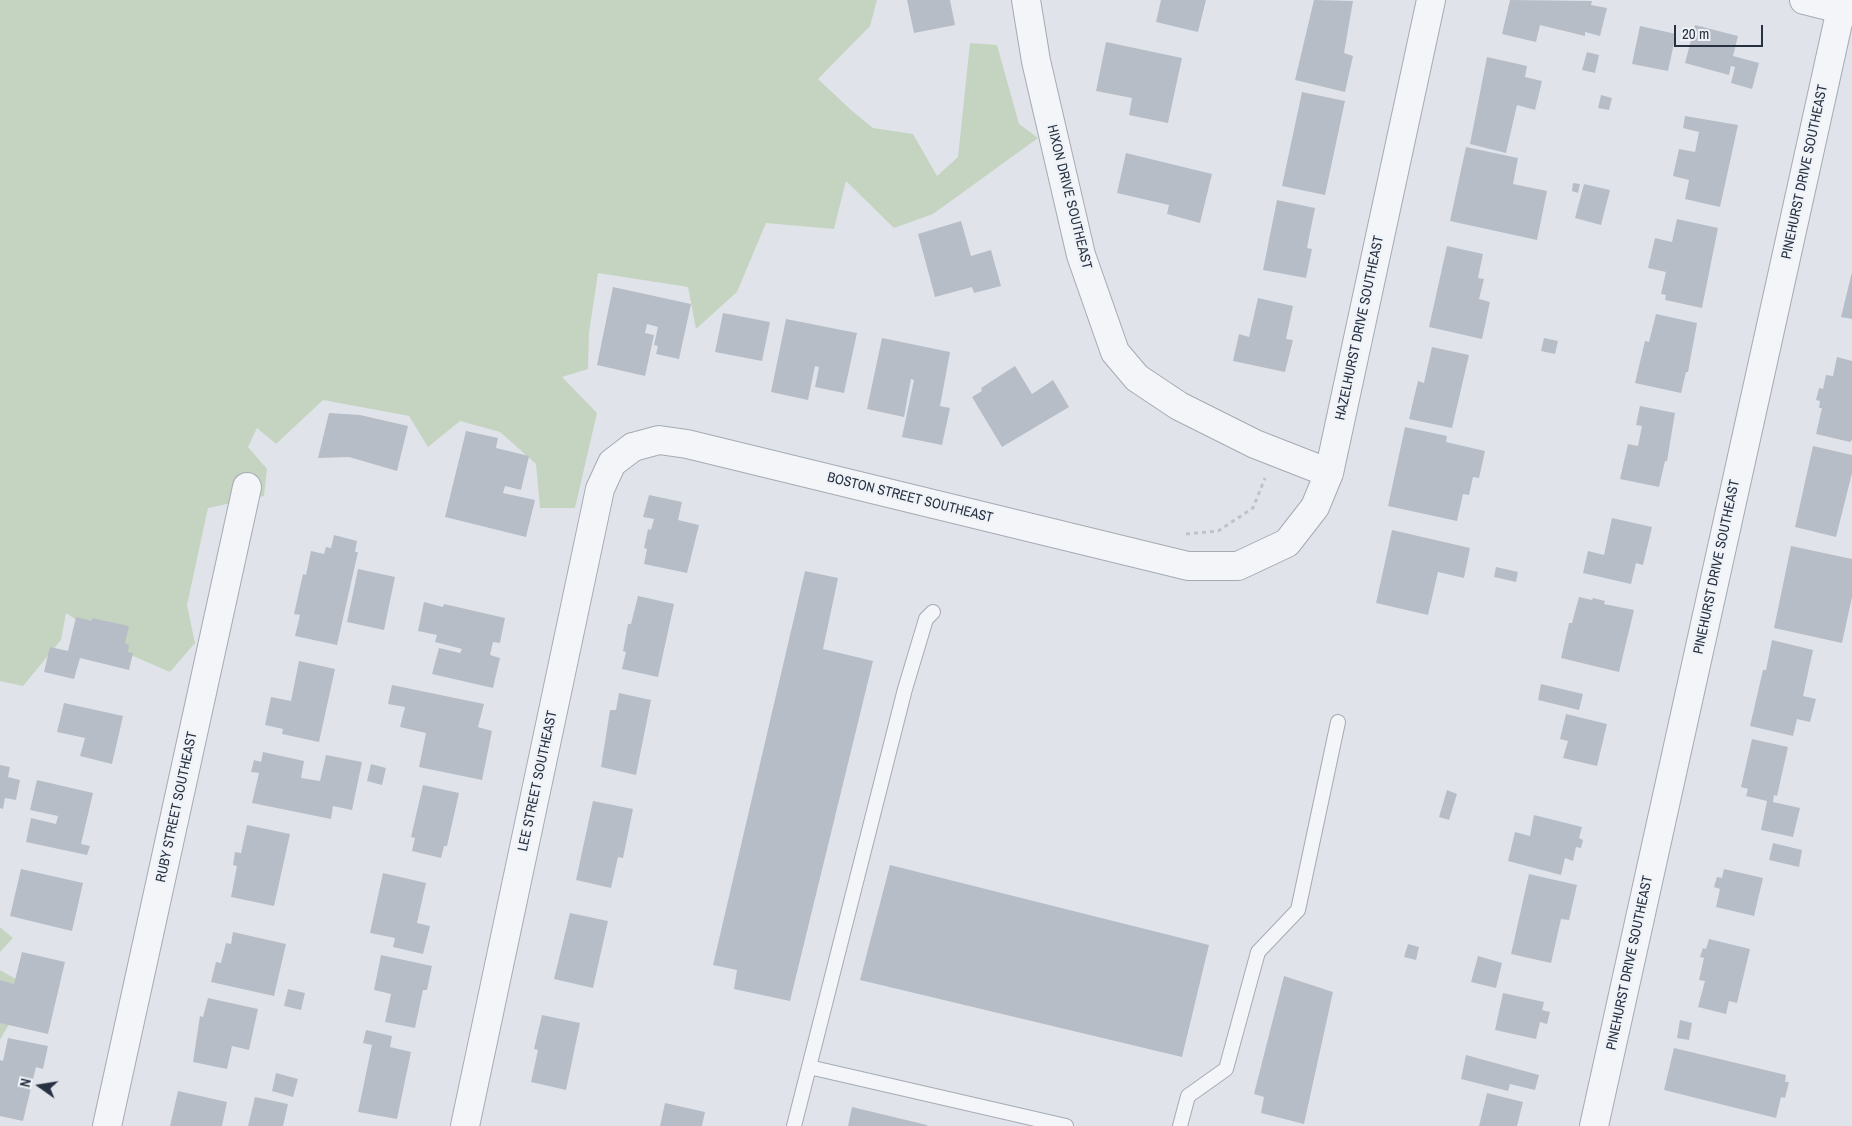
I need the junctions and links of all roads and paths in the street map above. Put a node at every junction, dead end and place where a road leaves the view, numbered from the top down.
1 (1026, 0) edge
2 (1431, 0) edge
3 (1804, 0) edge
4 (1846, 10) edge
5 (633, 447) joint
6 (1276, 452) junction
7 (1329, 473) junction
8 (246, 487) dead end
9 (1177, 534) dead end
10 (1188, 566) joint
11 (933, 612) dead end
12 (1338, 722) dead end
13 (809, 1067) junction
14 (107, 1126) edge
15 (465, 1126) edge
16 (794, 1126) edge
17 (1066, 1126) edge
18 (1180, 1126) edge
19 (1594, 1126) edge

1 - 6 street, HIXON DRIVE SOUTHEAST
2 - 7 street, HAZELHURST DRIVE SOUTHEAST
3 - 4 street
4 - 19 street, PINEHURST DRIVE SOUTHEAST
5 - 10 street, BOSTON STREET SOUTHEAST
5 - 15 street, LEE STREET SOUTHEAST
6 - 7 street, HIXON DRIVE SOUTHEAST
6 - 9 path
7 - 10 street, HAZELHURST DRIVE SOUTHEAST
8 - 14 street, RUBY STREET SOUTHEAST
11 - 13 lane
12 - 18 lane
13 - 16 lane
13 - 17 lane

